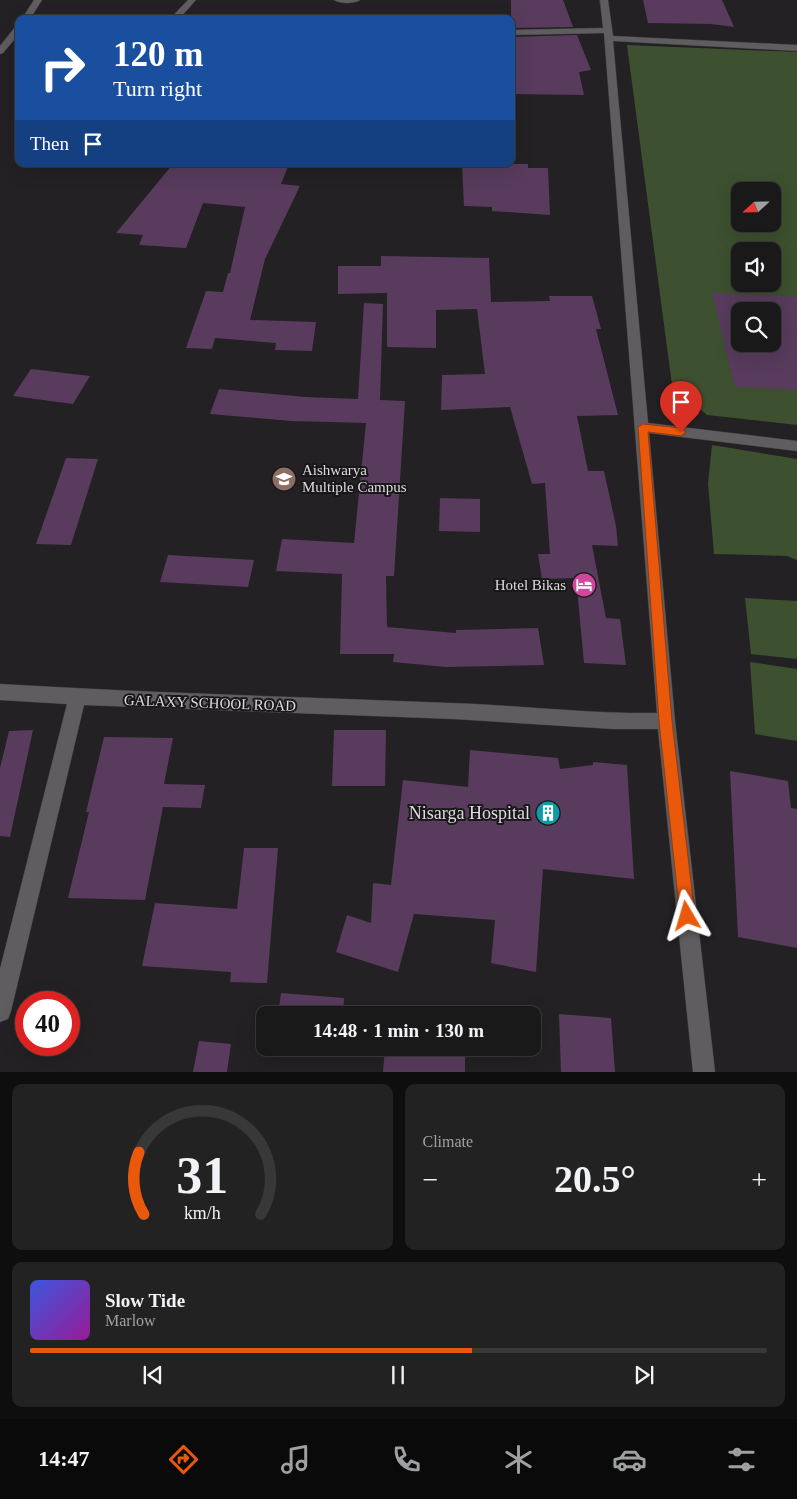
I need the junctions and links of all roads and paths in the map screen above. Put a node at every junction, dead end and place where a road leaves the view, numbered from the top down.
1 (38, 0) edge
2 (192, 0) edge
3 (338, 0) edge
4 (356, 0) edge
5 (604, 0) edge
6 (29, 15) edge
7 (178, 15) edge
8 (15, 33) edge
9 (515, 33) edge
10 (608, 34) junction
11 (797, 48) edge
12 (0, 51) edge
13 (643, 427) junction
14 (797, 446) edge
15 (0, 692) edge
16 (77, 697) junction
17 (666, 721) junction
18 (0, 1010) edge
19 (704, 1072) edge

1 - 6 street
2 - 7 street
3 - 4 street
5 - 10 street
8 - 12 street
9 - 10 street
10 - 11 street
10 - 13 street
13 - 14 street
13 - 17 street
15 - 16 street, GALAXY SCHOOL ROAD
16 - 17 street, GALAXY SCHOOL ROAD
16 - 18 street
17 - 19 street

